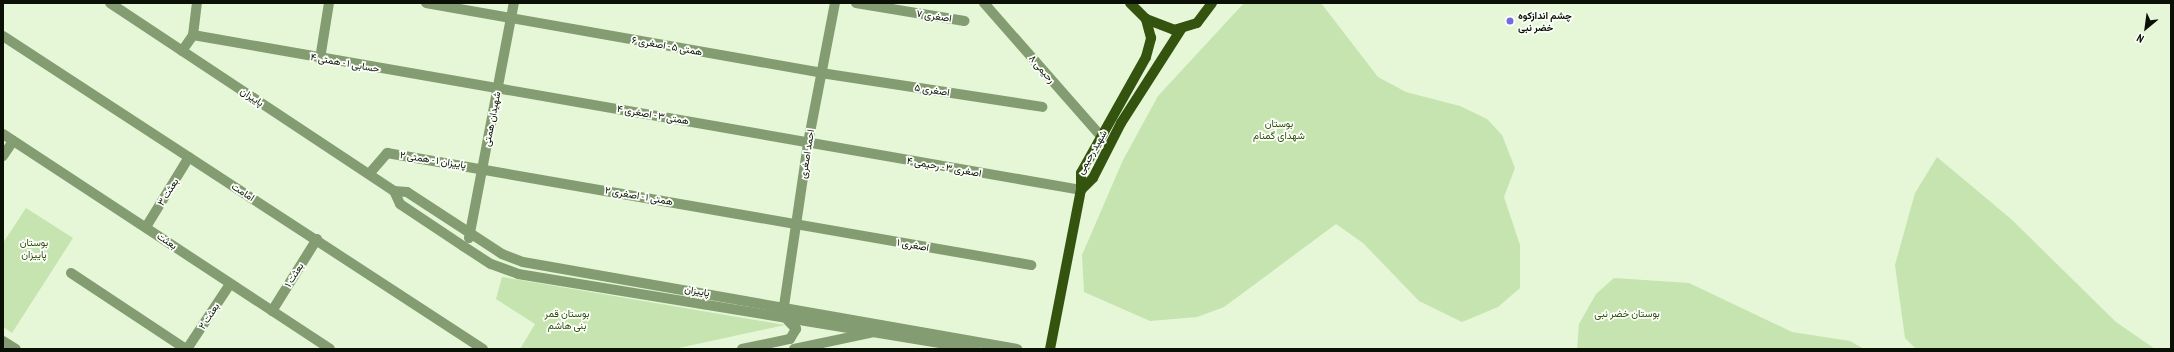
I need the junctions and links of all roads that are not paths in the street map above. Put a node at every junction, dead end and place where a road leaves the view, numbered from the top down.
1 (110, 3) edge
2 (197, 3) edge
3 (329, 3) edge
4 (426, 3) edge
5 (514, 3) edge
6 (835, 3) edge
7 (856, 3) edge
8 (984, 3) edge
9 (1130, 3) edge
10 (1212, 3) edge
11 (512, 18) junction
12 (1146, 19) junction
13 (965, 21) dead end
14 (1182, 28) junction
15 (193, 35) junction
16 (3, 36) edge
17 (182, 51) junction
18 (320, 58) junction
19 (821, 73) junction
20 (498, 89) junction
21 (1042, 107) dead end
22 (3, 134) edge
23 (1101, 136) junction
24 (13, 140) junction
25 (808, 143) junction
26 (3, 156) edge
27 (190, 157) junction
28 (483, 168) junction
29 (369, 174) junction
30 (1081, 190) junction
31 (394, 191) junction
32 (795, 224) junction
33 (146, 227) junction
34 (472, 235) junction
35 (317, 239) junction
36 (463, 246) junction
37 (1031, 265) dead end
38 (71, 273) dead end
39 (230, 284) junction
40 (272, 311) junction
41 (783, 311) junction
42 (875, 332) junction
43 (3, 340) edge
44 (823, 346) edge
45 (16, 349) edge
46 (187, 349) edge
47 (330, 349) edge
48 (483, 349) edge
49 (742, 349) edge
50 (794, 349) edge
51 (976, 349) edge
52 (1017, 349) edge
53 (1050, 349) edge

1 - 17 street, پاییزان
2 - 15 street
3 - 18 street
4 - 11 street, همتی ۵ - اصغری ۶
5 - 11 street, شهیدان همتی
6 - 19 street, احمد اصغری
7 - 13 street, اصغری ۷
8 - 23 street, رحیمی ۸
9 - 12 main road
10 - 14 main road
11 - 19 street, همتی ۵ - اصغری ۶
11 - 20 street, شهیدان همتی
12 - 14 main road
12 - 23 main road
14 - 30 main road, شهید رحیمی
15 - 17 street
15 - 18 street, حسابی ۱ - همتی ۴
16 - 27 street, امامت
17 - 29 street, پاییزان
18 - 20 street, حسابی ۱ - همتی ۴
19 - 21 street, اصغری ۵
19 - 25 street, احمد اصغری
20 - 25 street, همتی ۳ - اصغری ۴
20 - 28 street, شهیدان همتی
22 - 24 street, بعثت
23 - 30 main road
24 - 26 street
24 - 33 street, بعثت
25 - 30 street, اصغری ۳ - رحیمی ۴
25 - 32 street, احمد اصغری
27 - 33 street, بعثت ۳
27 - 35 street, امامت
28 - 29 street, پاییزان ۱ - همتی ۲
28 - 32 street, همتی ۱ - اصغری ۲
28 - 34 street, شهیدان همتی
29 - 31 street, پاییزان
30 - 53 main road, شهید رحیمی
31 - 34 street, پاییزان
31 - 36 street, پاییزان
32 - 37 street, اصغری ۱
32 - 41 street, احمد اصغری
33 - 39 street, بعثت
34 - 36 street
34 - 41 street, پاییزان
35 - 40 street, بعثت ۱
35 - 48 street, امامت
36 - 41 street, پاییزان
38 - 46 street
39 - 40 street, بعثت
39 - 46 street, بعثت ۲
40 - 47 street, بعثت
41 - 42 street, پاییزان
41 - 49 street
41 - 52 street, پاییزان
42 - 44 street
42 - 51 street, پاییزان
43 - 45 street
44 - 50 street

